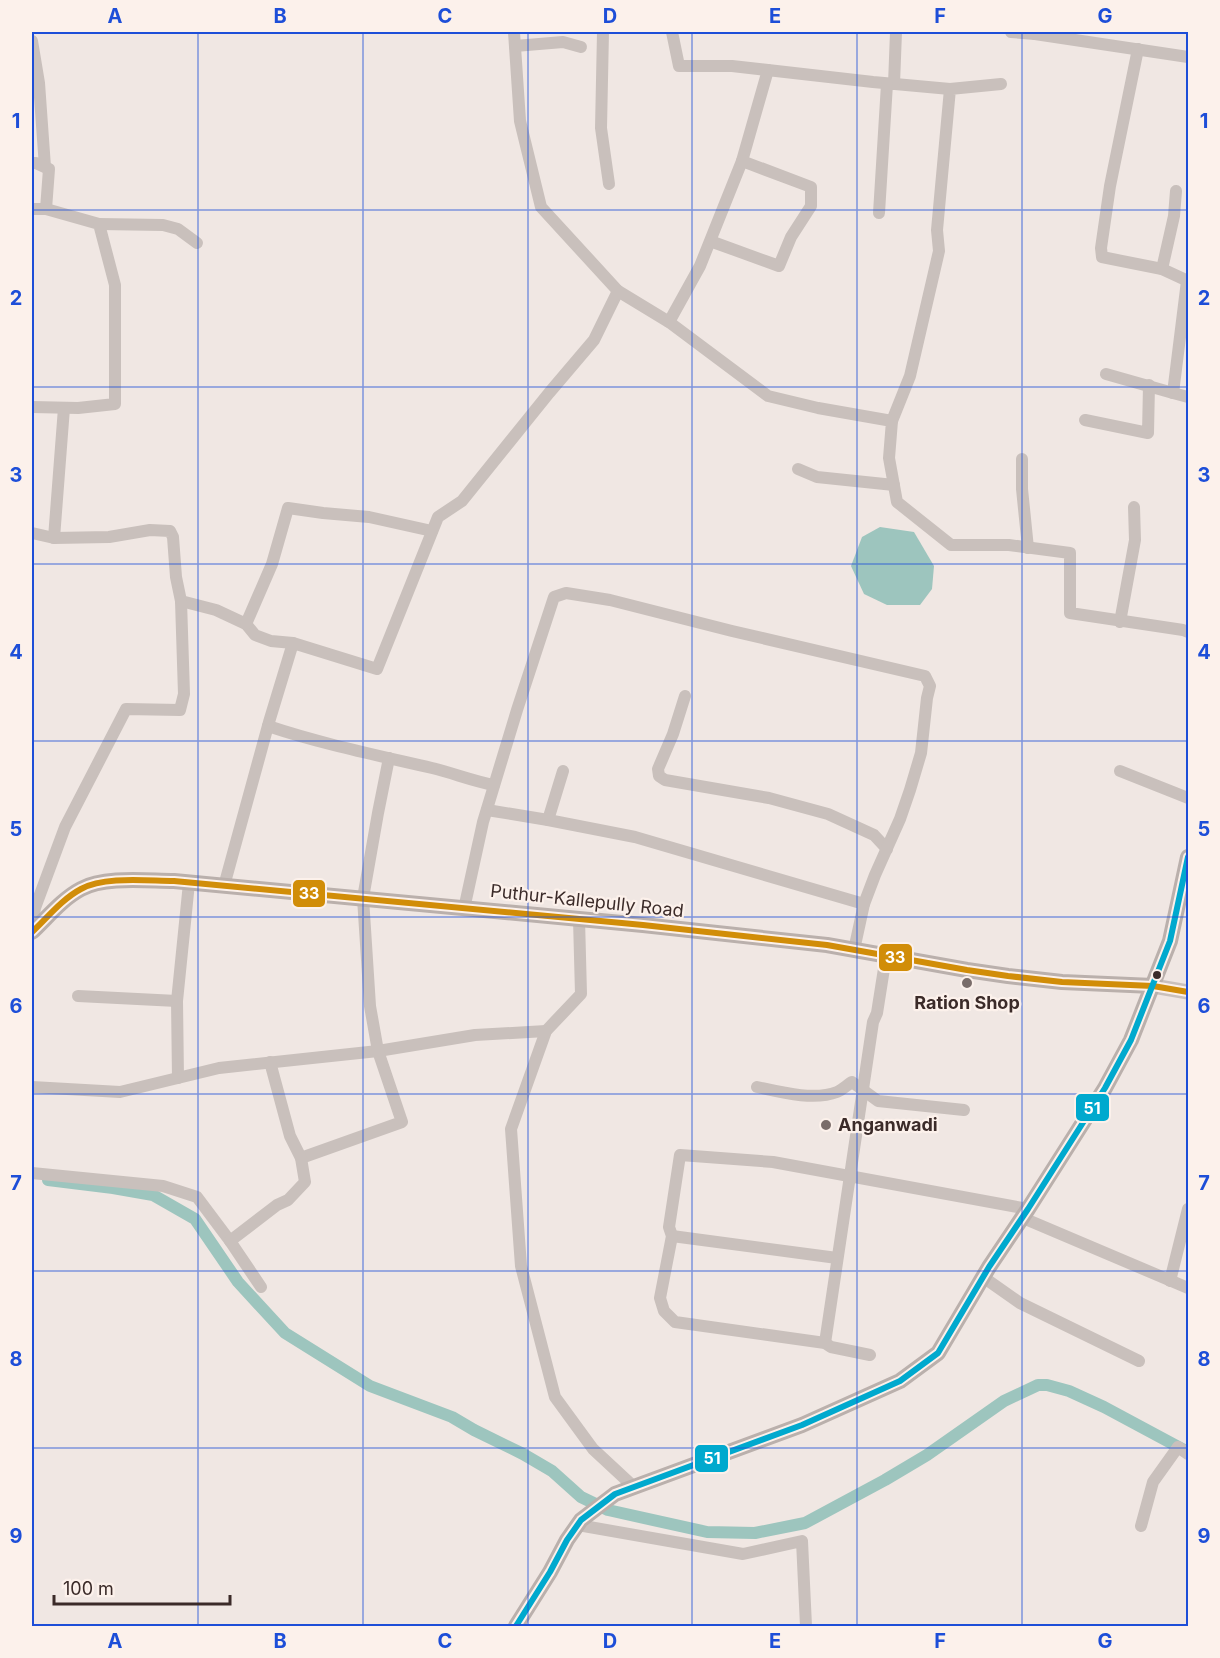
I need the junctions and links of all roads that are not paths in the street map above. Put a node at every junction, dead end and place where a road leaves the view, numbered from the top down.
1 (514, 32) edge
2 (603, 32) edge
3 (672, 32) edge
4 (896, 32) edge
5 (1011, 32) edge
6 (1035, 33) edge
7 (32, 41) edge
8 (515, 46) junction
9 (581, 47) dead end
10 (1138, 50) junction
11 (1188, 57) edge
12 (768, 70) junction
13 (890, 84) junction
14 (1001, 84) dead end
15 (950, 89) junction
16 (742, 161) junction
17 (32, 163) edge
18 (45, 167) junction
19 (609, 184) dead end
20 (1176, 191) dead end
21 (32, 208) edge
22 (46, 209) junction
23 (879, 213) dead end
24 (99, 224) junction
25 (710, 241) junction
26 (197, 243) dead end
27 (1161, 269) junction
28 (1188, 281) edge
29 (618, 291) junction
30 (669, 322) junction
31 (1106, 374) dead end
32 (1149, 385) junction
33 (1173, 393) junction
34 (1188, 397) edge
35 (32, 407) edge
36 (64, 408) junction
37 (1084, 420) dead end
38 (892, 421) junction
39 (1022, 459) dead end
40 (798, 470) dead end
41 (894, 485) junction
42 (1134, 507) dead end
43 (432, 531) junction
44 (32, 532) edge
45 (54, 538) junction
46 (1028, 548) junction
47 (181, 601) junction
48 (1120, 622) junction
49 (246, 624) junction
50 (1188, 632) edge
51 (293, 643) junction
52 (686, 696) dead end
53 (268, 726) junction
54 (389, 758) junction
55 (563, 771) dead end
56 (1120, 771) dead end
57 (494, 785) junction
58 (1188, 798) edge
59 (487, 810) junction
60 (548, 820) junction
61 (887, 849) junction
62 (1188, 857) edge
63 (189, 883) junction
64 (224, 886) junction
65 (363, 898) junction
66 (864, 904) junction
67 (464, 909) junction
68 (579, 919) junction
69 (32, 930) edge
70 (854, 950) junction
71 (886, 956) junction
72 (1153, 986) junction
73 (1188, 992) edge
74 (78, 996) dead end
75 (177, 1001) junction
76 (546, 1031) junction
77 (378, 1051) junction
78 (270, 1062) junction
79 (178, 1078) junction
80 (32, 1087) edge
81 (757, 1087) dead end
82 (862, 1090) junction
83 (964, 1110) dead end
84 (301, 1158) junction
85 (32, 1173) edge
86 (850, 1177) junction
87 (1188, 1209) edge
88 (1026, 1213) junction
89 (672, 1236) junction
90 (230, 1241) junction
91 (837, 1258) junction
92 (983, 1277) junction
93 (1170, 1281) junction
94 (261, 1287) dead end
95 (1188, 1288) edge
96 (825, 1343) junction
97 (870, 1355) dead end
98 (1139, 1361) dead end
99 (1188, 1454) edge
100 (635, 1488) junction
101 (580, 1523) junction
102 (1141, 1526) dead end
103 (516, 1626) edge
104 (806, 1626) edge

1 - 8 street
2 - 19 street
3 - 12 street
4 - 13 street
5 - 6 street
6 - 10 street
7 - 18 street
8 - 9 street
8 - 29 street
10 - 11 street
10 - 27 street
12 - 13 street
12 - 16 street
13 - 15 street
13 - 23 street
14 - 15 street
15 - 38 street
16 - 25 street
16 - 25 street
17 - 18 street
18 - 22 street
20 - 27 street
21 - 22 street
22 - 24 street
24 - 26 street
24 - 36 street
25 - 30 street
27 - 28 street
28 - 33 street
29 - 30 street
29 - 43 street
30 - 38 street
31 - 32 street
32 - 33 street
32 - 37 street
33 - 34 street
35 - 36 street
36 - 45 street
38 - 41 street
39 - 46 street
40 - 41 street
41 - 46 street
42 - 48 street
43 - 49 street
43 - 51 street
44 - 45 street
45 - 47 street
46 - 48 street
47 - 49 street
47 - 69 street
48 - 50 street
49 - 51 street
51 - 53 street
52 - 61 street
53 - 54 street
53 - 64 street
54 - 57 street
54 - 65 street
55 - 60 street
56 - 58 street
57 - 59 street
57 - 61 street
59 - 60 street
59 - 67 street
60 - 66 street
61 - 66 street
62 - 72 main road
63 - 64 main road, Puthur-Kallepully Road
63 - 69 main road, Puthur-Kallepully Road
63 - 75 street
64 - 65 main road, Puthur-Kallepully Road
65 - 67 main road, Puthur-Kallepully Road
65 - 77 street
66 - 70 street
67 - 68 main road, Puthur-Kallepully Road
68 - 70 main road, Puthur-Kallepully Road
68 - 76 street
70 - 71 main road, Puthur-Kallepully Road
71 - 72 main road, Puthur-Kallepully Road
71 - 82 street
72 - 73 street
72 - 88 main road
74 - 75 street
75 - 79 street
76 - 77 street
76 - 100 street
77 - 78 street
77 - 84 street
78 - 79 street
78 - 84 street
79 - 80 street
81 - 82 street
82 - 83 street
82 - 86 street
84 - 90 street
85 - 90 street
86 - 88 street
86 - 89 street
86 - 91 street
87 - 93 street
88 - 92 main road
88 - 93 street
89 - 91 street
89 - 96 street
90 - 94 street
91 - 96 street
92 - 98 street
92 - 100 main road
93 - 95 street
96 - 97 street
99 - 102 street
100 - 101 main road
101 - 103 main road
101 - 104 street

